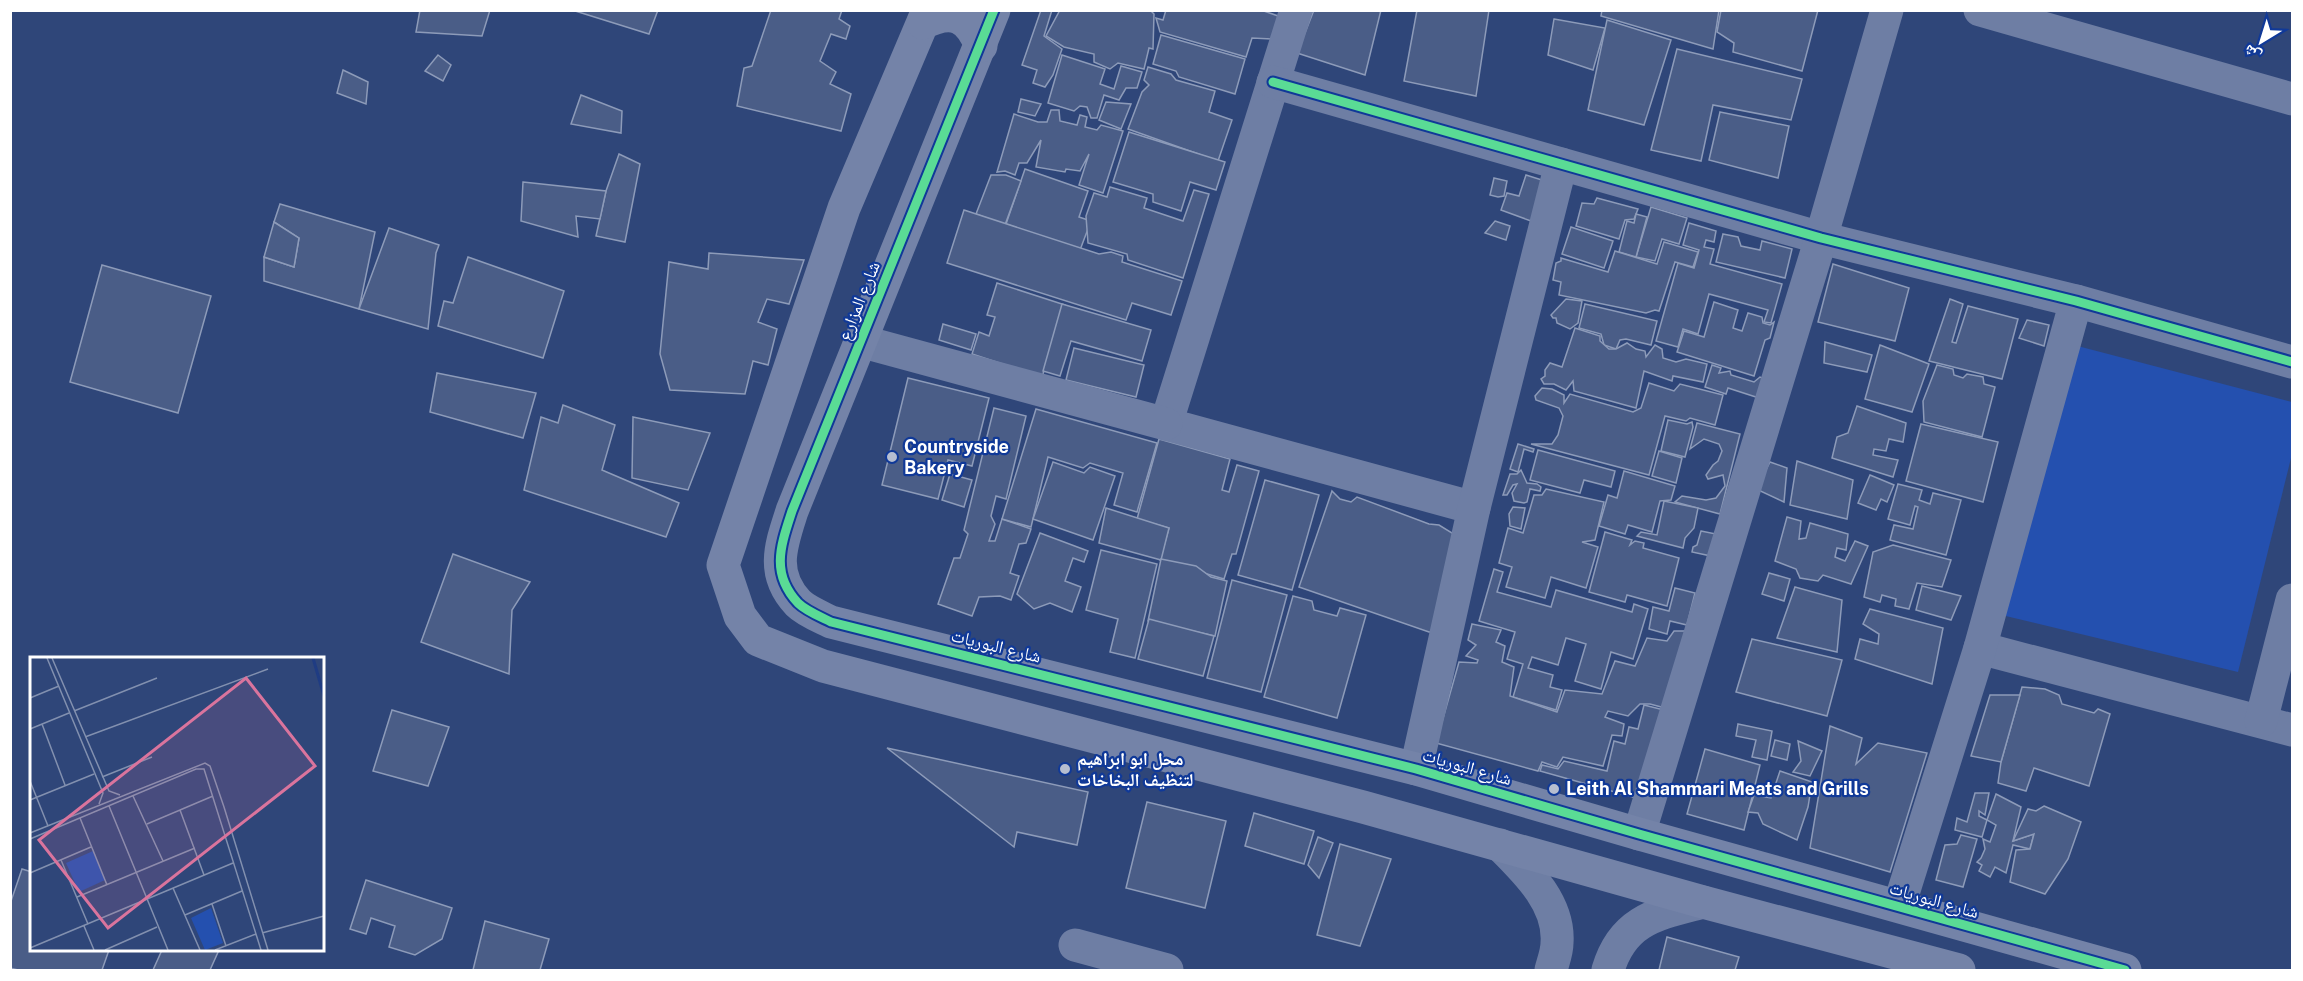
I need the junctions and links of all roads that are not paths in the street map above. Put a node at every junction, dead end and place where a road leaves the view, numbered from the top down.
1 (994, 10) edge
2 (1296, 10) edge
3 (1887, 10) edge
4 (1980, 10) edge
5 (925, 17) edge
6 (981, 46) junction
7 (1273, 82) junction
8 (2292, 99) edge
9 (1561, 164) junction
10 (1821, 237) junction
11 (2076, 301) junction
12 (860, 341) junction
13 (2292, 362) edge
14 (1166, 424) junction
15 (1473, 508) junction
16 (2292, 600) edge
17 (799, 604) joint
18 (1980, 648) junction
19 (1043, 675) junction
20 (1147, 700) junction
21 (2261, 721) junction
22 (1039, 723) junction
23 (2292, 730) edge
24 (1142, 749) junction
25 (1416, 769) junction
26 (1639, 834) junction
27 (1500, 845) junction
28 (1703, 902) junction
29 (1899, 906) junction
30 (1075, 945) dead end
31 (1167, 970) edge
32 (1551, 970) edge
33 (1608, 970) edge
34 (1959, 970) edge
35 (2125, 970) edge

1 - 6 street, شارع المزارع
2 - 7 street
3 - 10 street
4 - 8 street
5 - 6 street
5 - 22 street
6 - 12 street, شارع المزارع
7 - 9 street
7 - 14 street
9 - 10 street
9 - 15 street
10 - 11 street
10 - 26 street
11 - 13 street
11 - 18 street
12 - 14 street
12 - 17 street, شارع المزارع
14 - 15 street
15 - 25 street
16 - 21 street
17 - 19 street, شارع البوريات
18 - 21 street
18 - 29 street
19 - 20 street, شارع البوريات
19 - 22 street
20 - 24 street
20 - 25 street, شارع البوريات
21 - 23 street
22 - 24 street
24 - 27 street
25 - 26 street, شارع البوريات
26 - 29 street, شارع البوريات
27 - 28 street
27 - 32 street
28 - 33 street
28 - 34 street
29 - 35 street, شارع البوريات
30 - 31 street

